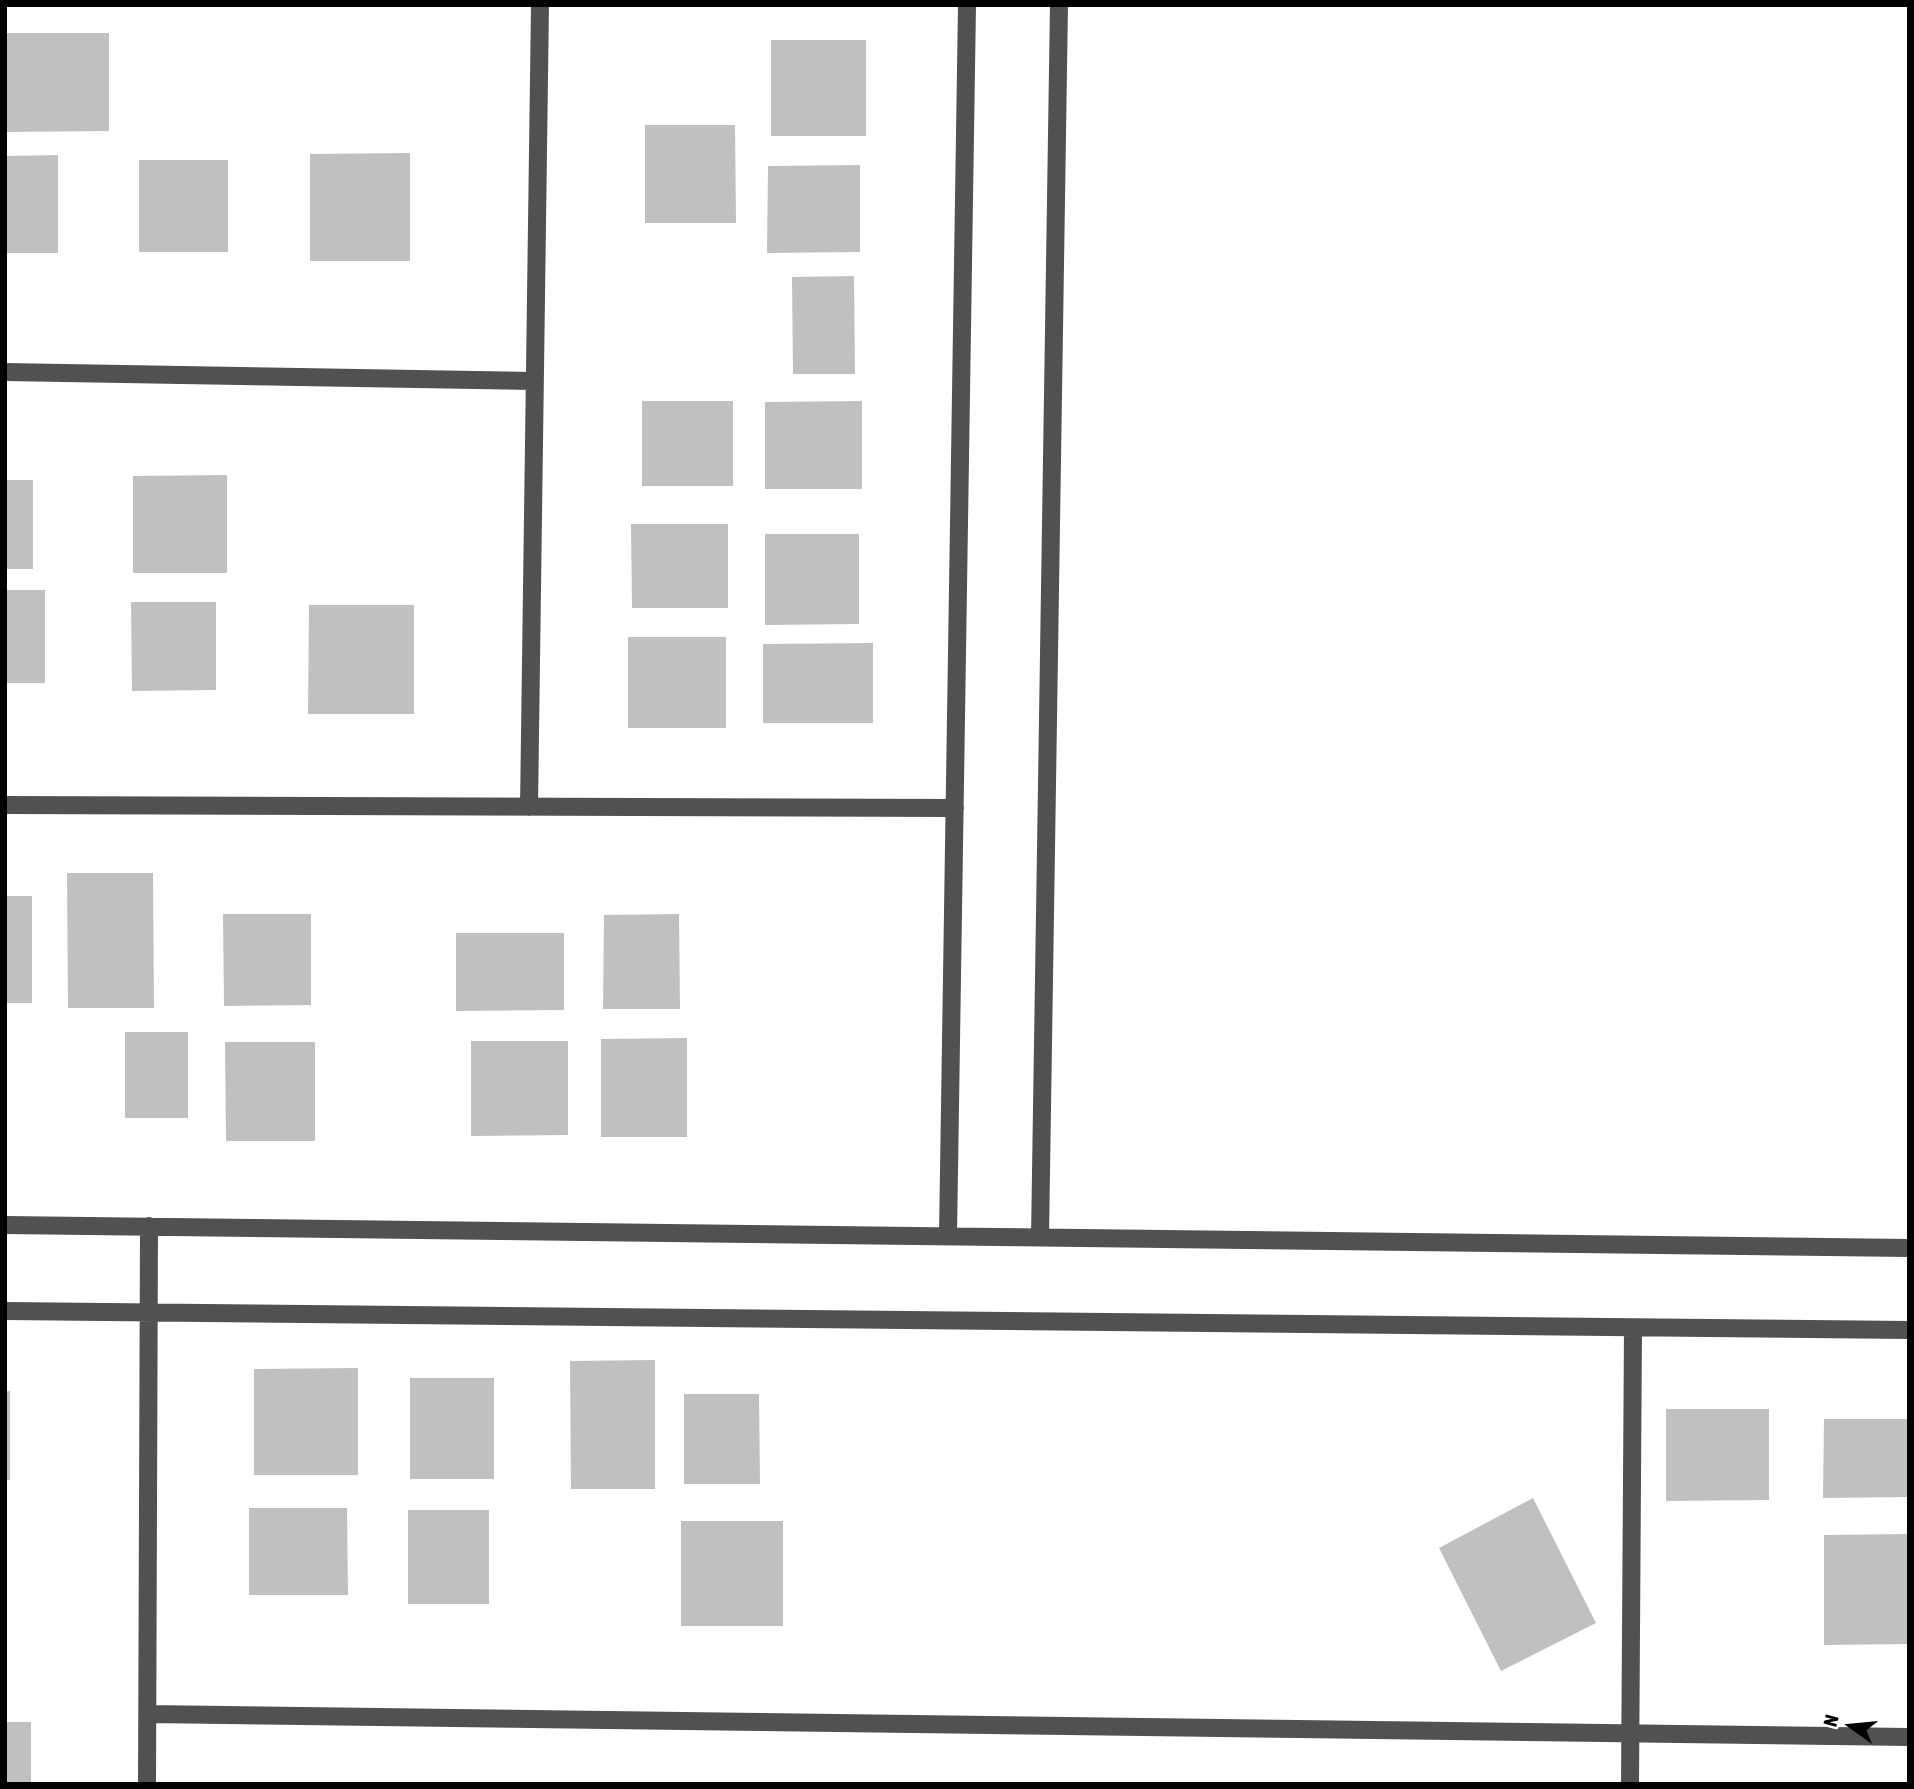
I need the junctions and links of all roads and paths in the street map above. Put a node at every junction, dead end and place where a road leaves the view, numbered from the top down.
1 (540, 5) edge
2 (967, 5) edge
3 (1059, 5) edge
4 (5, 372) edge
5 (534, 381) junction
6 (5, 804) edge
7 (529, 807) junction
8 (955, 808) junction
9 (5, 1225) edge
10 (149, 1226) junction
11 (948, 1236) junction
12 (1040, 1237) junction
13 (1909, 1248) edge
14 (5, 1311) edge
15 (150, 1312) junction
16 (1633, 1328) junction
17 (1909, 1330) edge
18 (148, 1714) junction
19 (1631, 1734) junction
20 (1909, 1737) edge
21 (147, 1784) edge
22 (1630, 1784) edge

1 - 5 street
2 - 8 street
3 - 12 street
4 - 5 street
5 - 7 street
6 - 7 street
7 - 8 street
8 - 11 street
9 - 10 street
10 - 11 street
10 - 15 street
11 - 12 street
12 - 13 street
14 - 15 street
15 - 16 street
15 - 18 street
16 - 17 street
16 - 19 street
18 - 19 street
18 - 21 street
19 - 20 street
19 - 22 street

